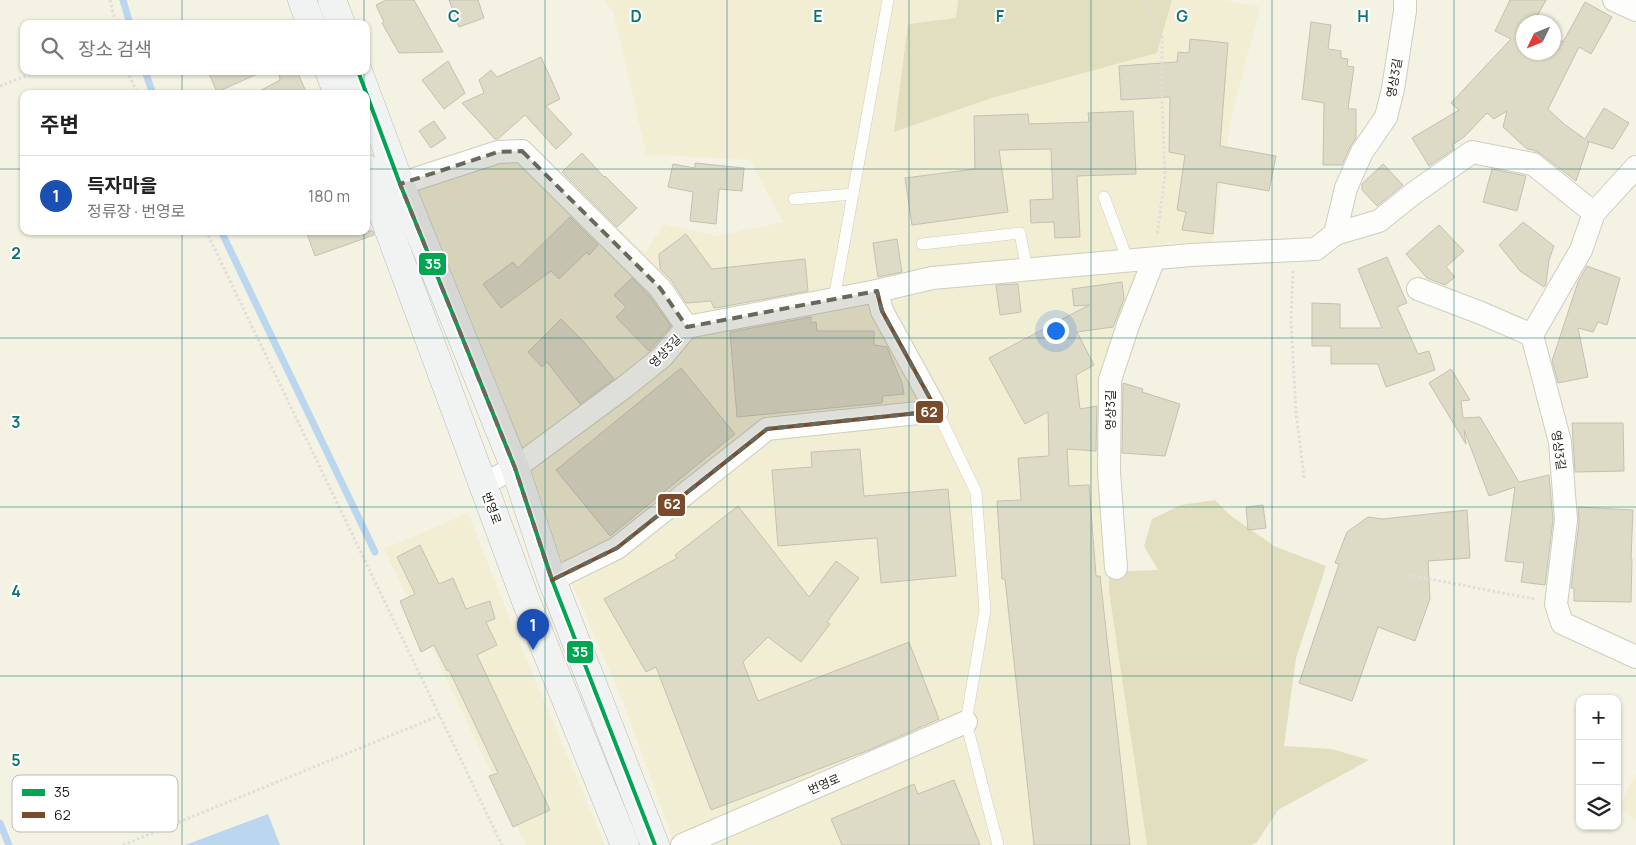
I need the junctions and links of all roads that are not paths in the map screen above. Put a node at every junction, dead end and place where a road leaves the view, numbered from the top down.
1 (302, 0) edge
2 (332, 0) edge
3 (888, 0) edge
4 (1405, 0) edge
5 (1614, 0) edge
6 (1636, 10) edge
7 (310, 20) edge
8 (340, 20) edge
9 (331, 75) edge
10 (359, 75) edge
11 (336, 90) edge
12 (365, 90) edge
13 (370, 103) edge
14 (1636, 167) edge
15 (370, 179) edge
16 (400, 184) junction
17 (853, 194) junction
18 (1104, 198) dead end
19 (794, 199) dead end
20 (1594, 213) junction
21 (1335, 234) junction
22 (922, 244) dead end
23 (1154, 259) junction
24 (1128, 261) junction
25 (1027, 270) junction
26 (1418, 288) dead end
27 (877, 291) junction
28 (834, 299) junction
29 (687, 327) junction
30 (1532, 335) junction
31 (937, 411) junction
32 (514, 468) junction
33 (483, 484) junction
34 (1116, 568) dead end
35 (552, 580) junction
36 (1636, 657) edge
37 (966, 722) junction
38 (625, 845) edge
39 (655, 845) edge
40 (682, 845) edge
41 (998, 845) edge

1 - 7 main road
2 - 8 main road
3 - 17 lane
4 - 21 street, 영상3길
5 - 6 street
9 - 11 main road
10 - 12 main road
13 - 16 main road
14 - 20 street
15 - 33 main road, 번영로
16 - 29 street
16 - 32 main road
17 - 19 lane
17 - 28 lane
18 - 24 lane
20 - 21 street, 영상3길
20 - 30 street
21 - 23 street, 영상3길
22 - 25 lane
23 - 24 street, 영상3길
23 - 34 street, 영상3길
24 - 25 street, 영상3길
25 - 27 street, 영상3길
26 - 30 street
27 - 28 street, 영상3길
27 - 31 street
28 - 29 street, 영상3길
29 - 32 street, 영상3길
30 - 36 street, 영상3길
31 - 35 street
31 - 37 lane
32 - 33 street, 영상3길
32 - 35 main road
33 - 38 main road, 번영로
35 - 39 main road
37 - 40 street, 번영로
37 - 41 lane

